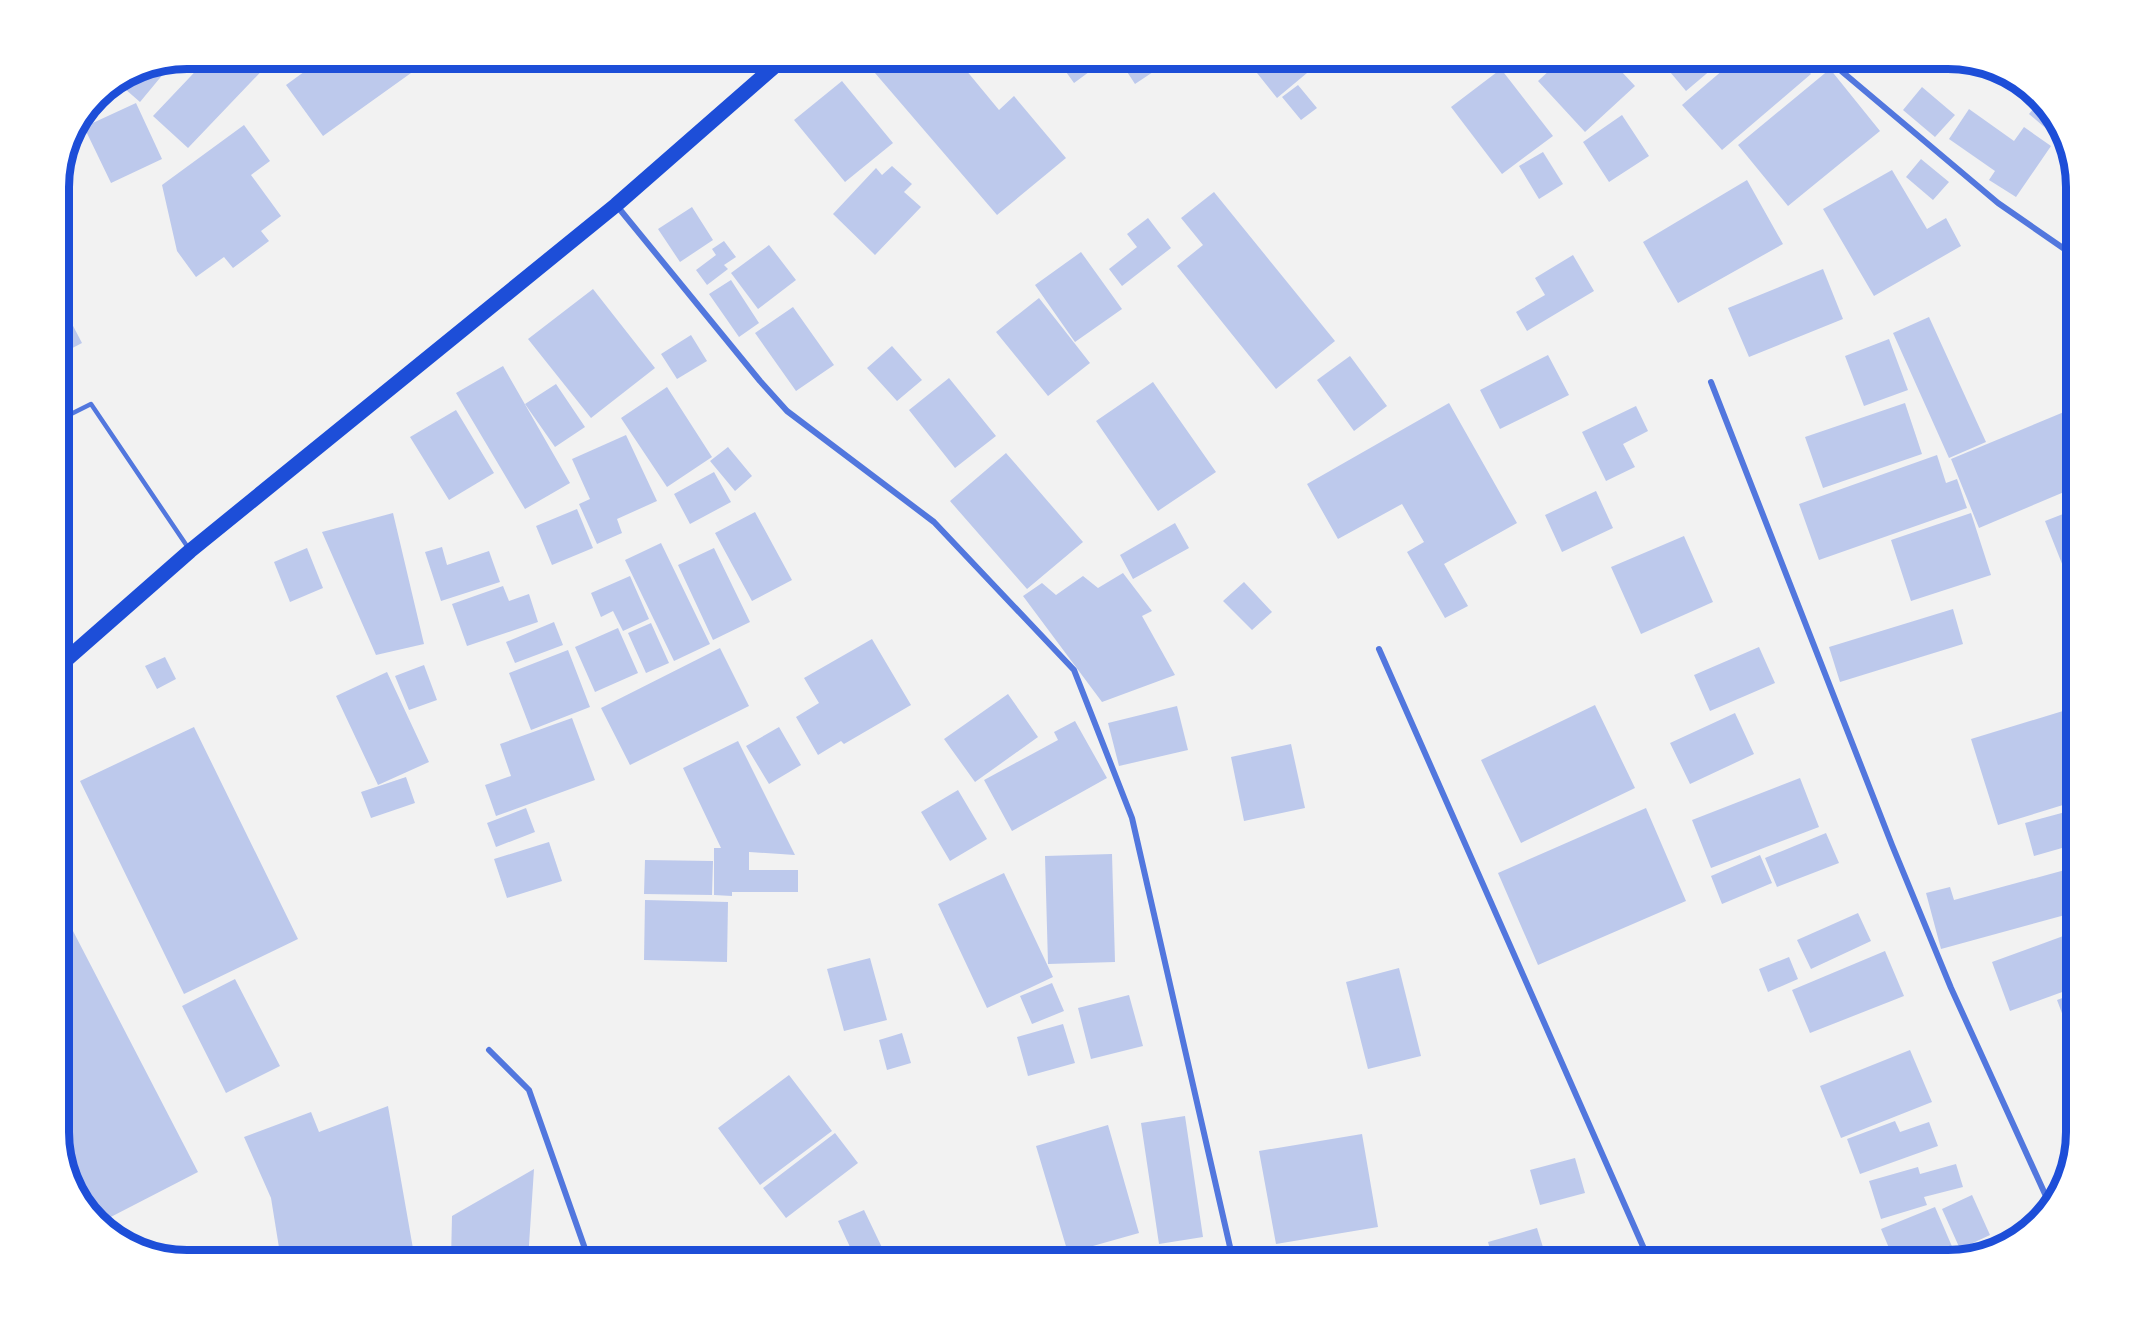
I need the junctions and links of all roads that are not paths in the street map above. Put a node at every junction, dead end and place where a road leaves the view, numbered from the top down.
1 (771, 69) edge
2 (1839, 69) edge
3 (616, 205) junction
4 (2066, 250) edge
5 (1711, 382) dead end
6 (69, 415) edge
7 (190, 551) junction
8 (1379, 649) dead end
9 (69, 657) edge
10 (489, 1050) dead end
11 (2046, 1197) edge
12 (586, 1250) edge
13 (1231, 1250) edge
14 (1645, 1250) edge

1 - 3 main road
2 - 4 street
3 - 7 main road
3 - 13 street
5 - 11 street
6 - 7 lane
7 - 9 main road
8 - 14 street
10 - 12 street

